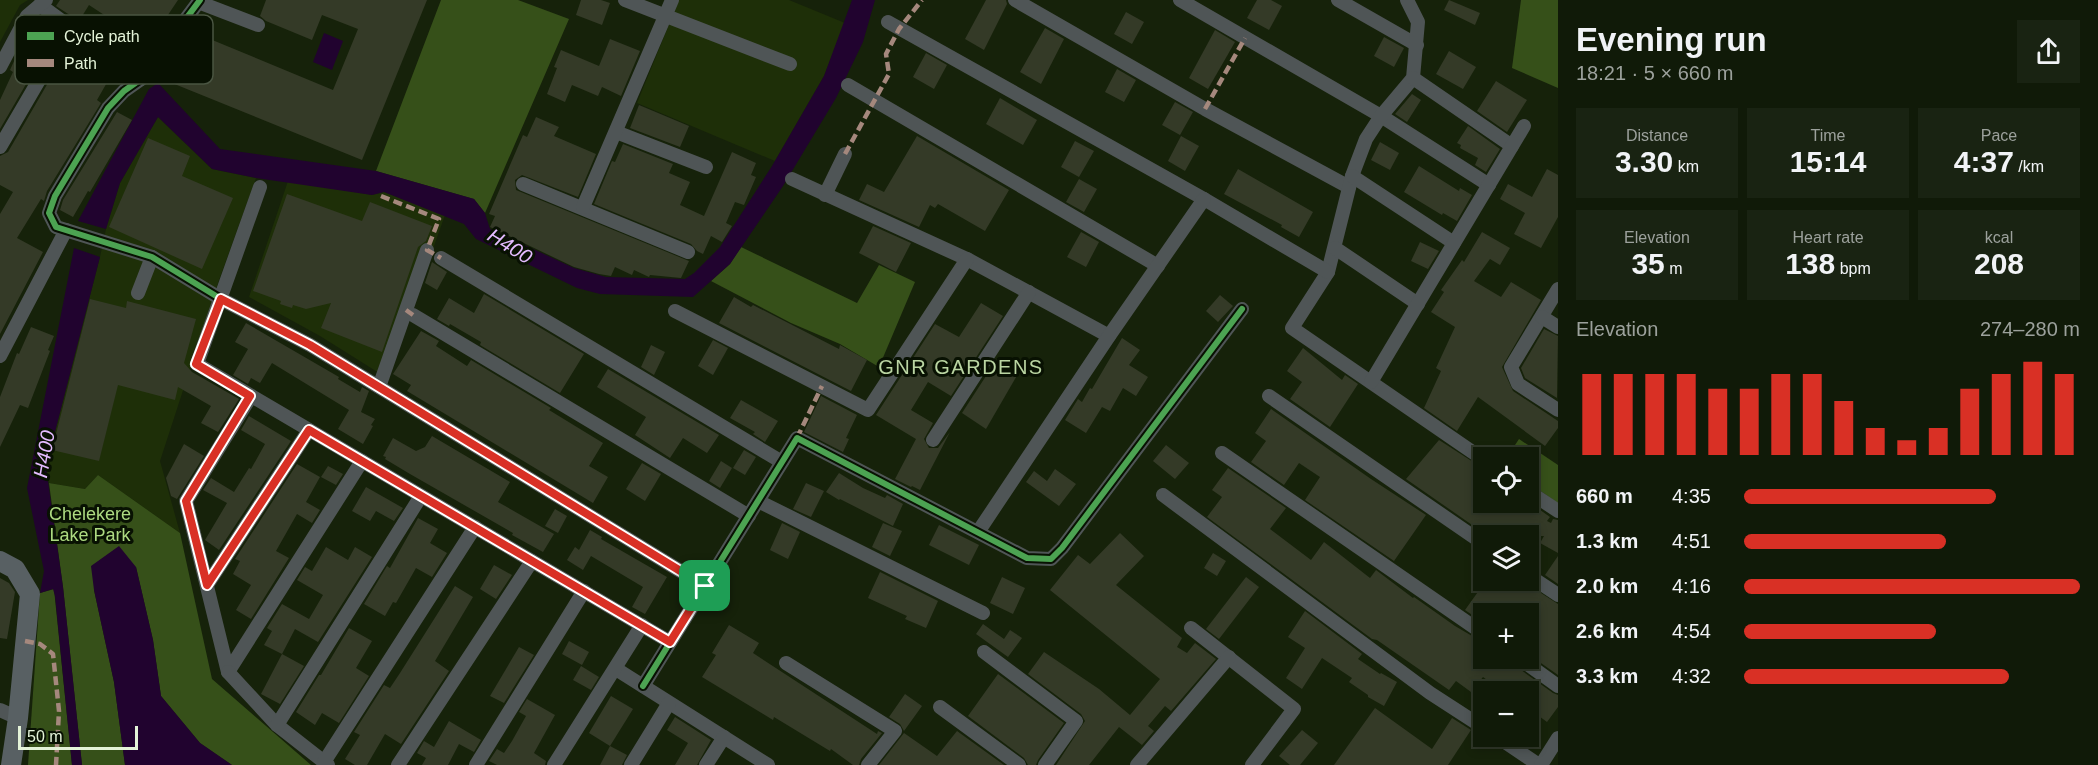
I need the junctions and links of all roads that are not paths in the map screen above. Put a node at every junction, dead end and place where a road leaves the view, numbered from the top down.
1 (626, 0) edge
2 (672, 0) edge
3 (1015, 0) edge
4 (1180, 0) edge
5 (1338, 0) edge
6 (1407, 0) edge
7 (199, 1) edge
8 (43, 2) edge
9 (28, 15) edge
10 (57, 15) edge
11 (189, 15) edge
12 (667, 15) junction
13 (888, 22) dead end
14 (258, 25) dead end
15 (15, 39) edge
16 (1418, 45) junction
17 (790, 64) dead end
18 (0, 67) edge
19 (1413, 78) junction
20 (37, 84) edge
21 (134, 84) edge
22 (848, 85) dead end
23 (1381, 116) junction
24 (1524, 126) dead end
25 (616, 132) junction
26 (1512, 146) junction
27 (0, 147) edge
28 (845, 154) dead end
29 (706, 167) dead end
30 (792, 179) dead end
31 (1350, 182) junction
32 (523, 183) dead end
33 (1489, 185) junction
34 (260, 186) dead end
35 (825, 195) junction
36 (1204, 200) junction
37 (583, 207) junction
38 (66, 230) junction
39 (1454, 243) junction
40 (1335, 248) junction
41 (427, 250) dead end
42 (688, 252) dead end
43 (152, 257) junction
44 (441, 258) dead end
45 (967, 259) junction
46 (1158, 266) junction
47 (1328, 272) junction
48 (1558, 289) edge
49 (1029, 292) junction
50 (138, 293) dead end
51 (221, 299) junction
52 (1418, 304) junction
53 (1242, 309) dead end
54 (675, 310) dead end
55 (413, 315) dead end
56 (1542, 317) junction
57 (1558, 327) edge
58 (1109, 336) junction
59 (0, 356) edge
60 (1371, 382) junction
61 (379, 387) junction
62 (250, 396) junction
63 (1269, 396) dead end
64 (1558, 410) edge
65 (309, 430) junction
66 (933, 440) dead end
67 (1473, 452) edge
68 (1222, 453) dead end
69 (362, 461) junction
70 (782, 462) junction
71 (1163, 495) dead end
72 (421, 496) junction
73 (1539, 498) edge
74 (758, 501) junction
75 (1558, 511) edge
76 (748, 516) junction
77 (475, 527) junction
78 (978, 532) junction
79 (1473, 536) edge
80 (0, 561) edge
81 (532, 561) junction
82 (1539, 582) edge
83 (207, 585) junction
84 (705, 586) junction
85 (584, 591) junction
86 (1558, 595) edge
87 (983, 612) dead end
88 (642, 625) junction
89 (1473, 626) edge
90 (1191, 628) dead end
91 (670, 642) junction
92 (984, 652) dead end
93 (1229, 657) junction
94 (786, 663) dead end
95 (616, 669) junction
96 (1534, 669) edge
97 (228, 672) junction
98 (643, 686) junction
99 (1558, 686) edge
100 (669, 703) junction
101 (940, 707) dead end
102 (9, 714) edge
103 (1473, 721) edge
104 (277, 725) junction
105 (723, 737) junction
106 (1558, 738) edge
107 (1513, 747) edge
108 (326, 763) edge
109 (11, 765) edge
110 (398, 765) edge
111 (476, 765) edge
112 (554, 765) edge
113 (631, 765) edge
114 (706, 765) edge
115 (768, 765) edge
116 (868, 765) edge
117 (1019, 765) edge
118 (1045, 765) edge
119 (1137, 765) edge
120 (1252, 765) edge
121 (1540, 765) edge

1 - 12 street
2 - 12 street
3 - 31 street
4 - 23 street
5 - 16 street
6 - 16 street
7 - 11 street
7 - 14 street
8 - 9 street
8 - 10 street
12 - 17 street
12 - 25 street
13 - 36 street
15 - 18 street
16 - 19 street
19 - 23 street
19 - 26 street
20 - 27 street
21 - 38 street
22 - 46 street
23 - 31 street
23 - 33 street
24 - 26 street
25 - 29 street
25 - 37 street
26 - 33 street
28 - 35 street
30 - 35 street
31 - 39 street
31 - 40 street
32 - 37 street
33 - 39 street
34 - 51 street
35 - 45 street
36 - 46 street
36 - 47 street
37 - 42 street
38 - 43 street
38 - 59 street
39 - 52 street
40 - 47 street
40 - 52 street
41 - 61 street
43 - 50 street
43 - 51 street
44 - 70 street
45 - 49 street
45 - 54 street
46 - 58 street
47 - 60 street
48 - 56 street
49 - 58 street
49 - 66 street
51 - 61 street
51 - 62 street
52 - 60 street
53 - 78 street
55 - 76 street
56 - 57 street
56 - 64 street
58 - 78 street
60 - 67 street
61 - 84 street
62 - 65 street
62 - 83 street
63 - 79 street
65 - 69 street
65 - 83 street
68 - 89 street
69 - 72 street
69 - 97 street
70 - 74 street
70 - 78 street
71 - 103 street
72 - 77 street
72 - 104 street
73 - 75 street
74 - 76 street
74 - 87 street
76 - 84 street
77 - 81 street
77 - 108 street
80 - 102 street
81 - 85 street
81 - 110 street
82 - 86 street
83 - 97 street
84 - 91 street
85 - 88 street
85 - 111 street
88 - 91 street
88 - 95 street
90 - 93 street
91 - 98 street
92 - 118 street
93 - 119 street
93 - 120 street
94 - 116 street
95 - 98 street
95 - 112 street
96 - 99 street
97 - 104 street
98 - 100 street
100 - 105 street
100 - 113 street
101 - 117 street
102 - 109 street
104 - 108 street
105 - 114 street
105 - 115 street
106 - 121 street
107 - 121 street

